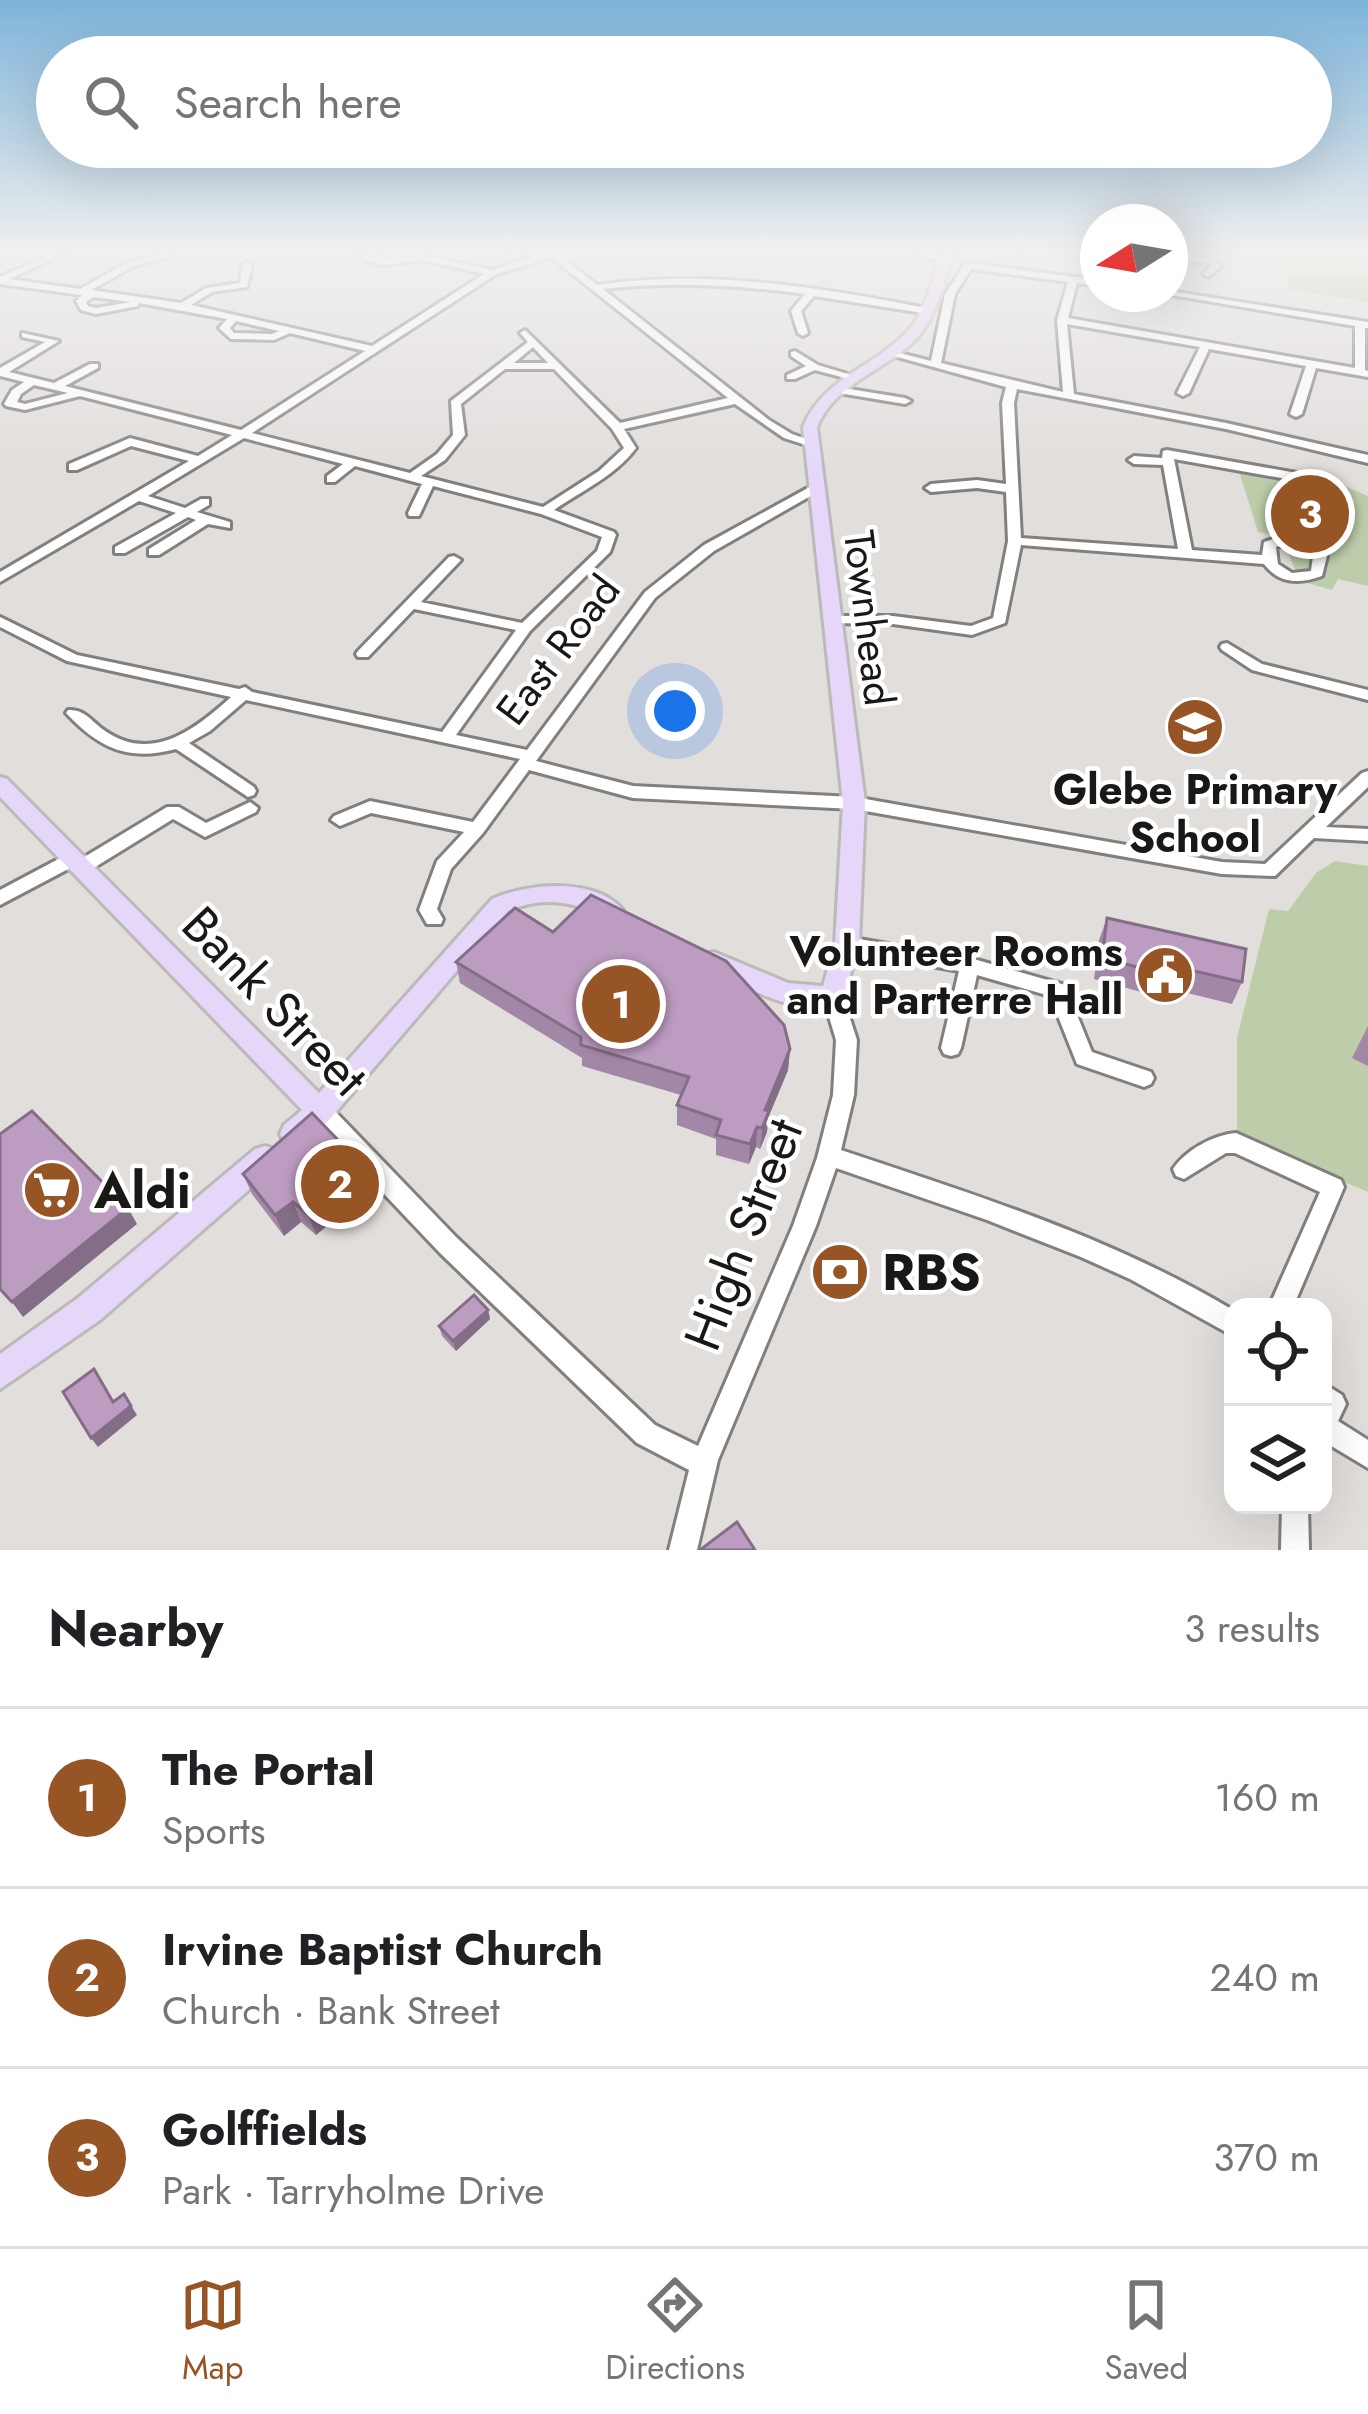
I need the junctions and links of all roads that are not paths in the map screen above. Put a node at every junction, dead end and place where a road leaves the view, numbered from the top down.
1 (226, 326) edge
2 (274, 326) edge
3 (412, 326) edge
4 (647, 326) edge
5 (801, 326) edge
6 (917, 326) edge
7 (943, 326) edge
8 (1064, 326) edge
9 (1099, 326) edge
10 (1364, 326) edge
11 (290, 330) junction
12 (803, 333) dead end
13 (26, 334) dead end
14 (1206, 345) junction
15 (376, 350) junction
16 (889, 353) junction
17 (795, 354) dead end
18 (1312, 364) junction
19 (94, 366) dead end
20 (503, 366) junction
21 (557, 366) junction
22 (935, 366) junction
23 (814, 367) junction
24 (0, 373) edge
25 (1364, 373) edge
26 (791, 376) dead end
27 (856, 378) junction
28 (33, 381) junction
29 (1012, 386) junction
30 (55, 387) junction
31 (837, 390) junction
32 (1183, 393) dead end
33 (82, 394) junction
34 (1069, 394) junction
35 (736, 400) junction
36 (905, 401) dead end
37 (1296, 414) dead end
38 (617, 427) junction
39 (243, 434) junction
40 (809, 442) junction
41 (200, 460) junction
42 (1134, 460) dead end
43 (1368, 460) edge
44 (353, 462) junction
45 (1169, 462) junction
46 (73, 467) dead end
47 (412, 477) junction
48 (331, 478) dead end
49 (1315, 480) dead end
50 (430, 482) junction
51 (817, 488) junction
52 (931, 488) dead end
53 (1012, 489) junction
54 (139, 496) junction
55 (205, 502) dead end
56 (545, 511) junction
57 (186, 512) junction
58 (414, 513) dead end
59 (206, 519) junction
60 (225, 525) dead end
61 (1015, 541) junction
62 (154, 552) junction
63 (1186, 554) junction
64 (171, 556) dead end
65 (454, 560) dead end
66 (1269, 560) dead end
67 (0, 578) edge
68 (410, 604) junction
69 (833, 620) junction
70 (0, 621) edge
71 (525, 628) junction
72 (1227, 647) dead end
73 (363, 654) dead end
74 (245, 692) junction
75 (1368, 695) edge
76 (74, 713) dead end
77 (445, 739) junction
78 (177, 742) junction
79 (528, 760) junction
80 (1368, 777) edge
81 (0, 784) edge
82 (854, 803) junction
83 (340, 820) dead end
84 (477, 829) junction
85 (1313, 832) junction
86 (1368, 835) edge
87 (77, 863) junction
88 (0, 898) edge
89 (434, 919) dead end
90 (640, 925) edge
91 (847, 944) junction
92 (695, 951) edge
93 (970, 965) junction
94 (833, 997) junction
95 (951, 1048) dead end
96 (1144, 1078) dead end
97 (320, 1111) junction
98 (833, 1157) junction
99 (1184, 1168) dead end
100 (1285, 1298) edge
101 (1224, 1320) edge
102 (0, 1372) edge
103 (1332, 1431) edge
104 (1368, 1455) edge
105 (704, 1463) junction
106 (1295, 1514) edge
107 (683, 1550) edge
108 (1295, 1550) edge

1 - 11 street
2 - 11 street
3 - 15 street
4 - 35 street
5 - 12 street
6 - 16 main road
7 - 22 street
8 - 34 street
9 - 14 street
10 - 25 street
11 - 15 street
13 - 24 street
14 - 18 street
14 - 32 street
15 - 39 street
16 - 22 street
16 - 27 main road
17 - 23 street
18 - 25 street
18 - 37 street
19 - 30 street
20 - 21 street
20 - 21 street
20 - 47 street
21 - 38 street
22 - 29 street
23 - 26 street
23 - 27 street
24 - 28 street
27 - 31 main road
28 - 30 street
28 - 33 street
29 - 34 street
29 - 53 street
30 - 33 street
31 - 36 street
31 - 40 main road
33 - 39 street
34 - 43 street
35 - 38 street
35 - 40 street
38 - 56 street
39 - 41 street
39 - 44 street
40 - 51 main road, Townhead
41 - 46 street
41 - 54 street
42 - 45 street
44 - 47 street
44 - 48 street
45 - 49 street
45 - 63 street
47 - 50 street
50 - 56 street
50 - 58 street
51 - 69 main road, Townhead
51 - 79 street, East Road
52 - 53 street
53 - 61 street
54 - 57 street
54 - 67 street
55 - 57 street
56 - 71 street
57 - 59 street
57 - 62 street
59 - 60 street
59 - 62 street
61 - 63 street
61 - 69 street
62 - 64 street
63 - 66 street
65 - 68 street
68 - 71 street
68 - 73 street
69 - 82 main road, Townhead
70 - 74 street
71 - 77 street
72 - 75 street
74 - 77 street
74 - 78 street
76 - 78 street
77 - 79 street
78 - 87 street
79 - 82 street
79 - 84 street, East Road
80 - 85 street
81 - 87 main road, Bank Street
82 - 85 street
82 - 91 main road, High Street
83 - 84 street
84 - 89 street, East Road
85 - 86 street
87 - 88 street
87 - 97 main road, Bank Street
90 - 97 main road
91 - 93 street
91 - 94 main road, High Street
92 - 94 main road
93 - 95 street
93 - 96 street
94 - 98 street, High Street
97 - 102 main road
97 - 105 street, Bank Street
98 - 101 street
98 - 105 street, High Street
99 - 100 street
103 - 104 street
105 - 107 street, High Street
106 - 108 street

